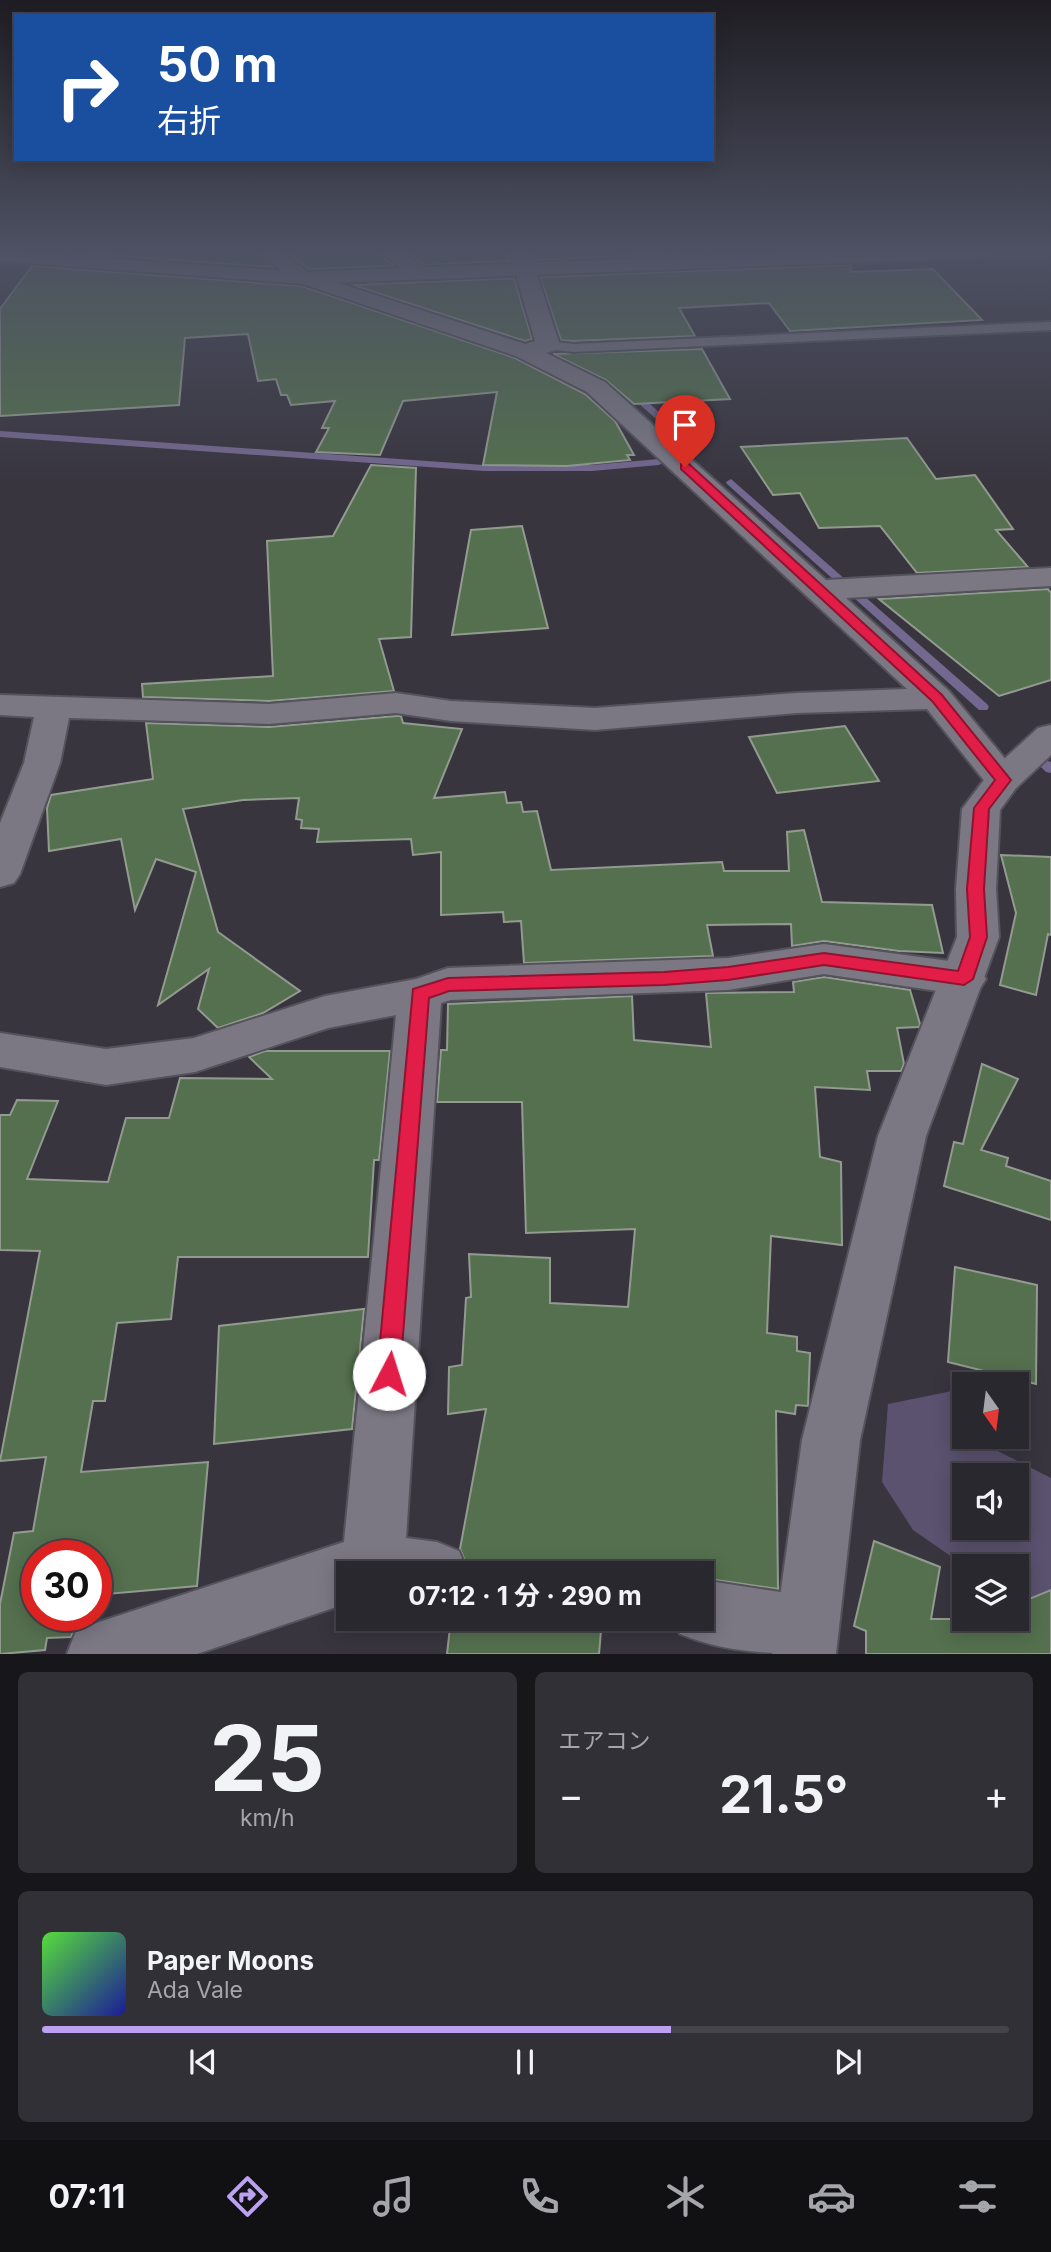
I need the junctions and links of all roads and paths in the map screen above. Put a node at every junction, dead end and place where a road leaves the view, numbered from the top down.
1 (455, 328) edge
2 (543, 328) edge
3 (1024, 328) edge
4 (548, 345) junction
5 (524, 351) junction
6 (1051, 577) edge
7 (839, 589) junction
8 (937, 698) junction
9 (0, 705) edge
10 (53, 709) junction
11 (1050, 741) edge
12 (1003, 780) junction
13 (0, 874) edge
14 (964, 979) junction
15 (420, 994) junction
16 (0, 1050) edge
17 (373, 1561) edge
18 (336, 1576) edge
19 (714, 1615) edge
20 (806, 1641) edge
21 (99, 1654) edge

1 - 5 street
2 - 4 street
3 - 4 lane
4 - 5 street
5 - 7 street
6 - 7 street
7 - 8 street
8 - 10 street
8 - 12 street
9 - 10 street
10 - 13 street
11 - 12 street
12 - 14 street
14 - 15 street
14 - 20 street
15 - 16 street
15 - 17 street
18 - 21 street
19 - 20 street

